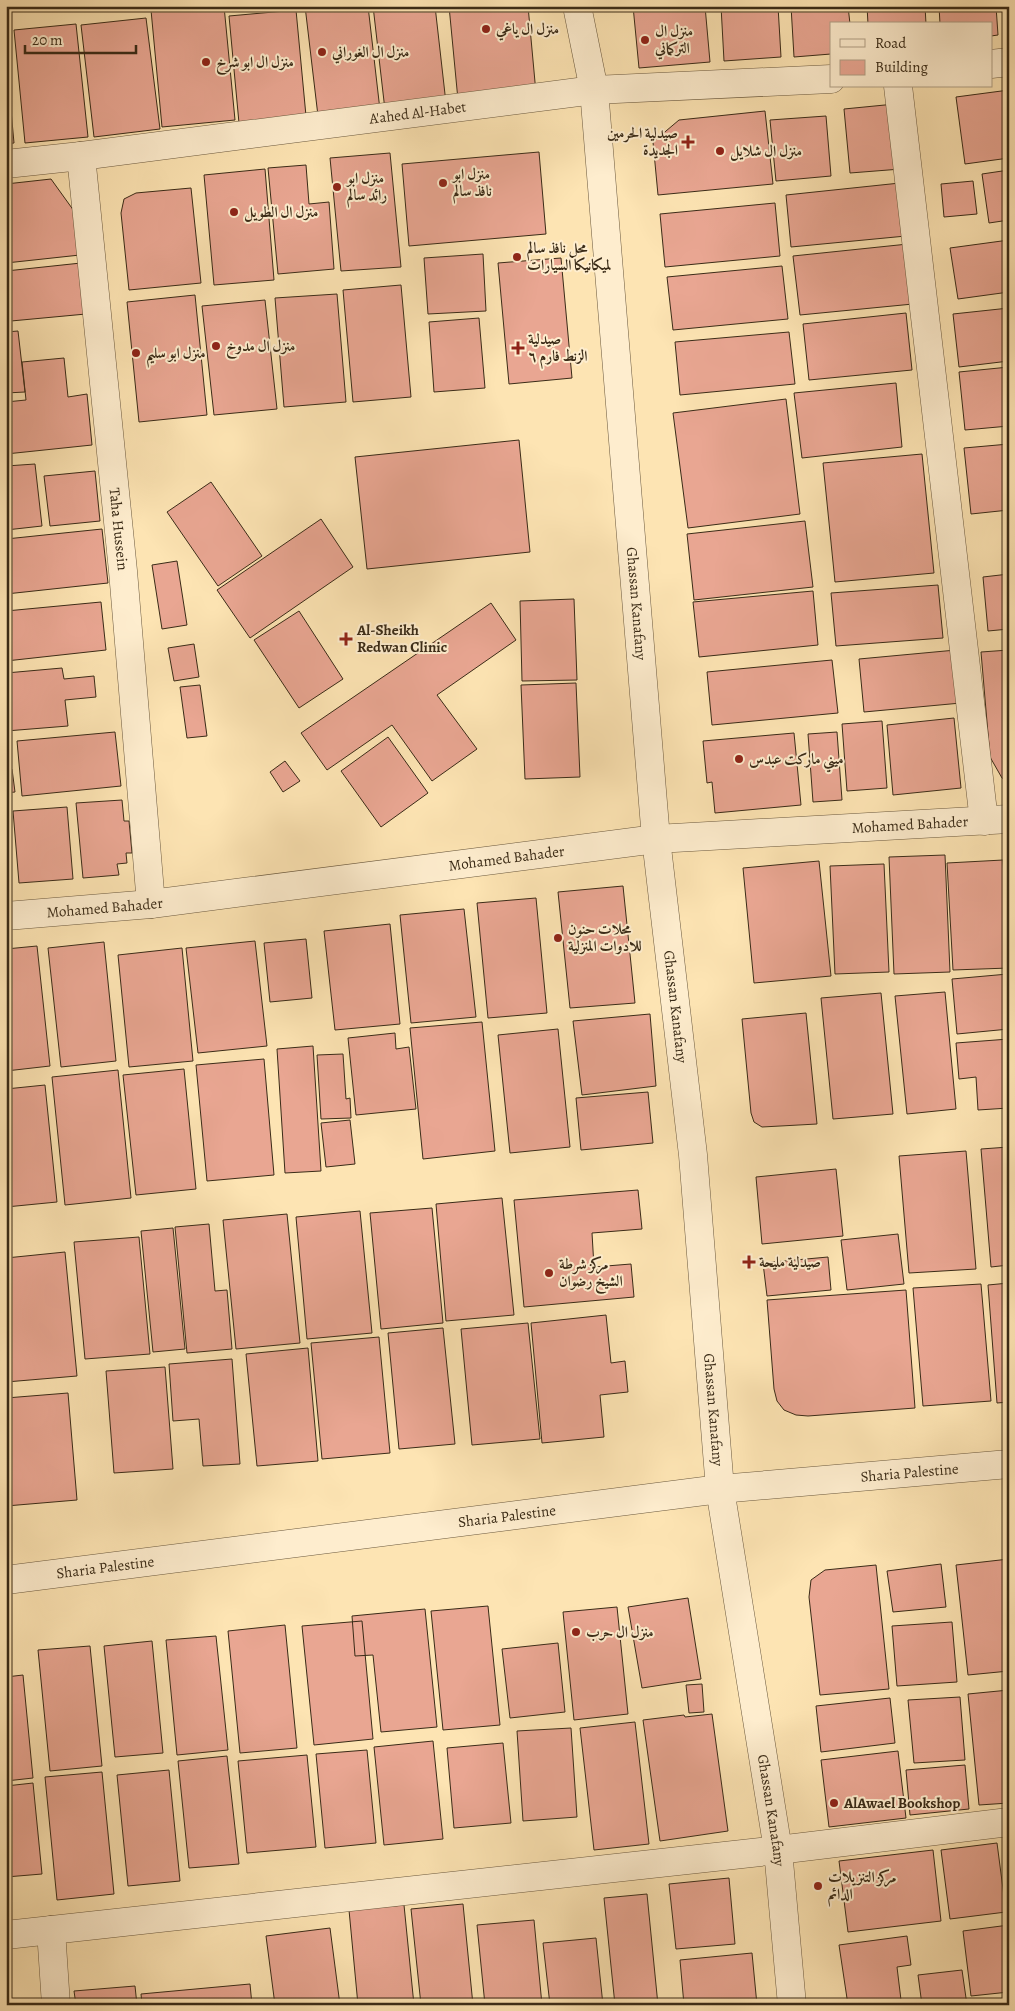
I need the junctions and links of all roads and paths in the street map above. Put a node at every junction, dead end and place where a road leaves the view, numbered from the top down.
1 (576, 6) edge
2 (1009, 62) edge
3 (992, 64) edge
4 (830, 79) edge
5 (898, 88) edge
6 (594, 90) junction
7 (80, 156) junction
8 (6, 164) edge
9 (997, 820) edge
10 (656, 839) junction
11 (151, 904) junction
12 (6, 916) edge
13 (1009, 1464) edge
14 (720, 1489) junction
15 (6, 1580) edge
16 (1009, 1822) edge
17 (778, 1850) junction
18 (51, 1930) junction
19 (6, 1935) edge
20 (56, 2005) edge
21 (792, 2005) edge

1 - 6 street, Ghassan Kanafany
2 - 3 street
4 - 6 street, A'ahed Al-Habet
5 - 9 street
6 - 7 street, A'ahed Al-Habet
6 - 10 street, Ghassan Kanafany
7 - 8 street, A'ahed Al-Habet
7 - 11 street, Taha Hussein
9 - 10 street, Mohamed Bahader
10 - 11 street, Mohamed Bahader
10 - 14 street, Ghassan Kanafany
11 - 12 street, Mohamed Bahader
13 - 14 street, Sharia Palestine
14 - 15 street, Sharia Palestine
14 - 17 street, Ghassan Kanafany
16 - 17 street
17 - 18 street
17 - 21 street, Ghassan Kanafany
18 - 19 street
18 - 20 street

